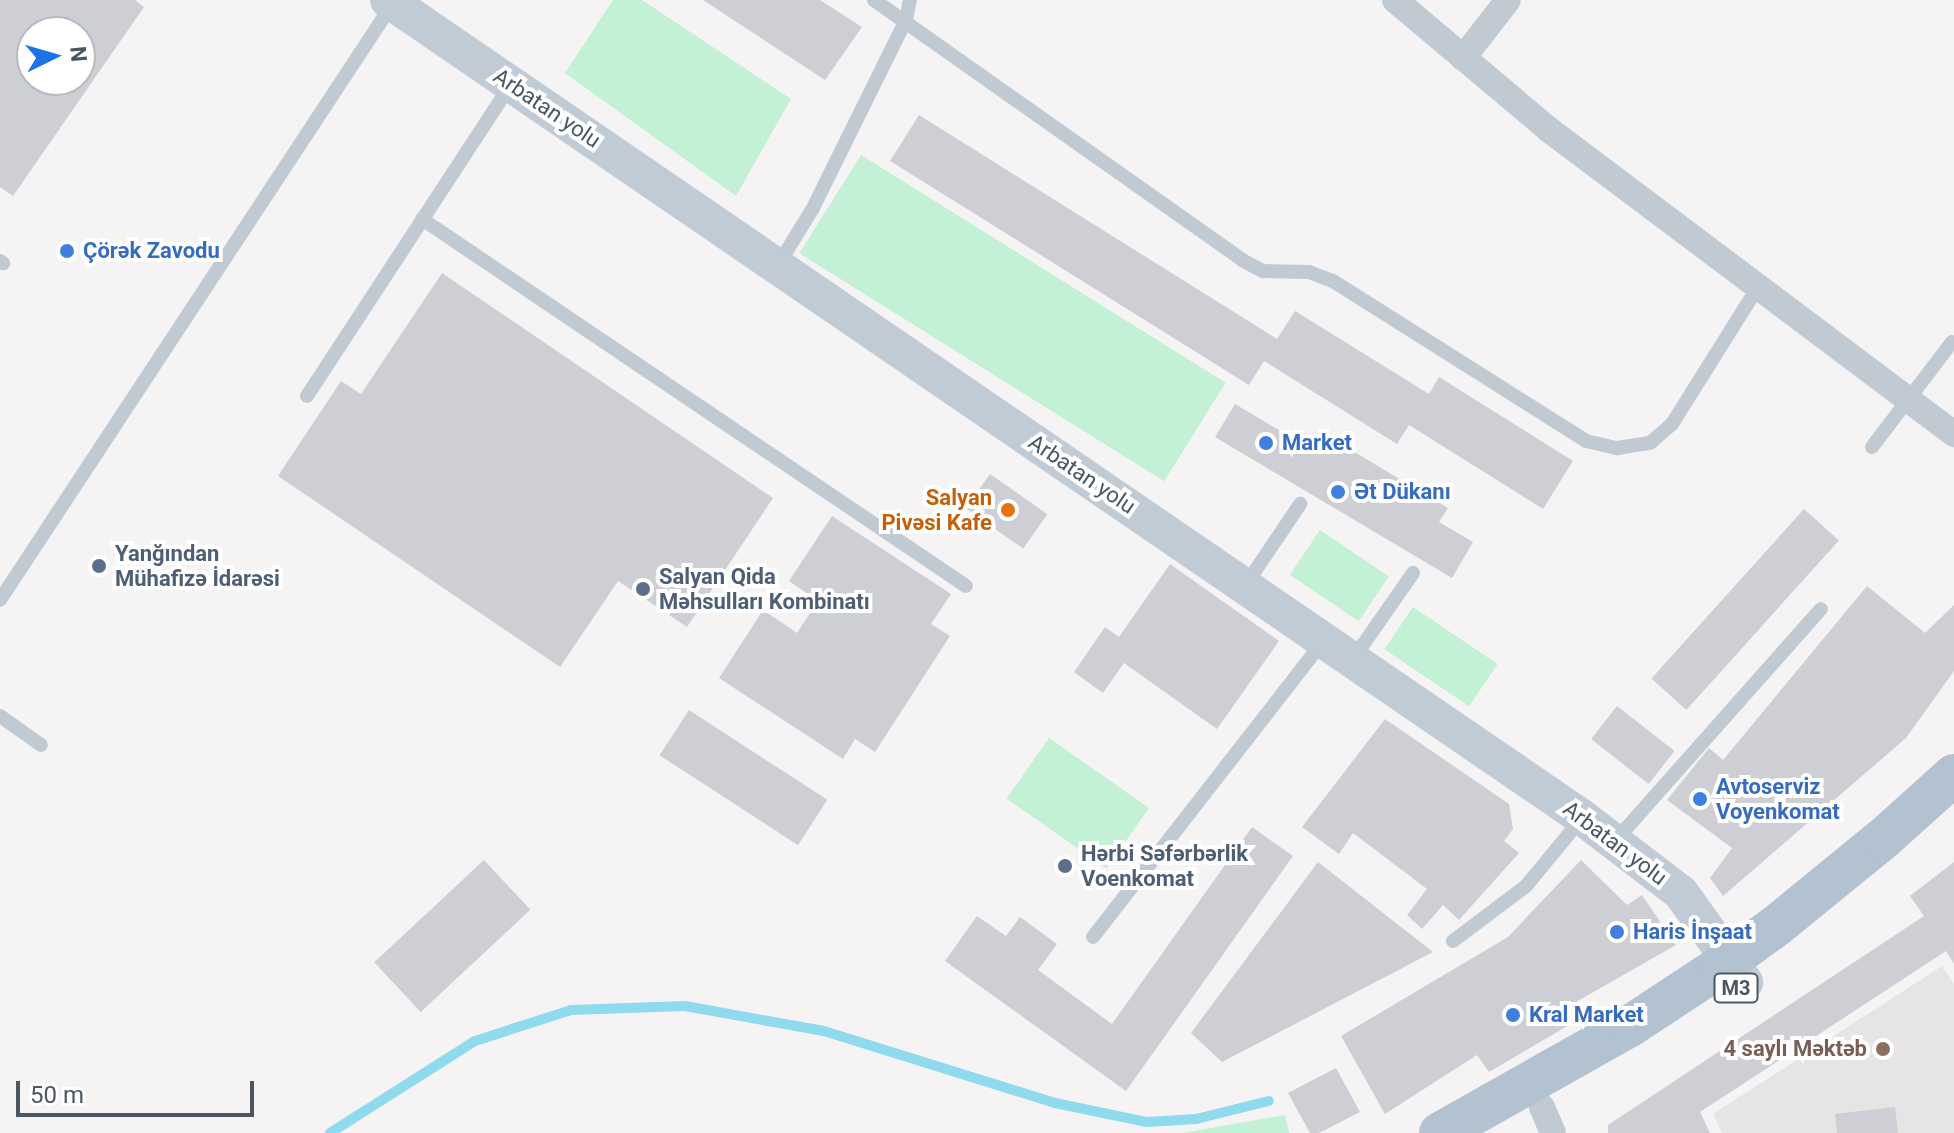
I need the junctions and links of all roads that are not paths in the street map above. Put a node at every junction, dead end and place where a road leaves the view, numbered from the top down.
1 (874, 0) edge
2 (910, 0) edge
3 (1395, 0) edge
4 (1508, 0) edge
5 (390, 2) edge
6 (906, 20) junction
7 (1463, 58) junction
8 (512, 84) junction
9 (422, 219) junction
10 (778, 265) junction
11 (1758, 287) junction
12 (1952, 342) dead end
13 (307, 396) dead end
14 (1907, 399) junction
15 (1954, 434) edge
16 (1872, 447) dead end
17 (1300, 504) dead end
18 (1413, 573) dead end
19 (966, 586) dead end
20 (1245, 586) junction
21 (0, 600) edge
22 (1821, 609) dead end
23 (1338, 650) junction
24 (0, 716) edge
25 (41, 745) dead end
26 (1954, 775) edge
27 (1954, 811) edge
28 (1583, 818) junction
29 (1615, 841) junction
30 (1093, 937) dead end
31 (1453, 941) dead end
32 (1738, 970) junction
33 (1548, 1120) edge
34 (1440, 1133) edge
35 (1496, 1133) edge

1 - 6 lane
2 - 6 lane
3 - 7 street
4 - 7 street
5 - 8 main road, Arbatan yolu
5 - 21 lane
6 - 10 lane
6 - 11 lane
7 - 11 street
8 - 9 lane
8 - 10 main road, Arbatan yolu
9 - 13 lane
9 - 19 lane
10 - 20 main road, Arbatan yolu
11 - 14 street
12 - 14 lane
14 - 15 street
14 - 16 lane
17 - 20 lane
18 - 23 lane
20 - 23 main road, Arbatan yolu
22 - 29 lane
23 - 28 main road, Arbatan yolu
23 - 30 lane
24 - 25 lane
26 - 32 main road
27 - 32 main road, M3
28 - 29 main road, Arbatan yolu
28 - 31 lane
29 - 32 main road, Arbatan yolu
32 - 33 main road, M3
32 - 34 main road
33 - 35 main road, M3

